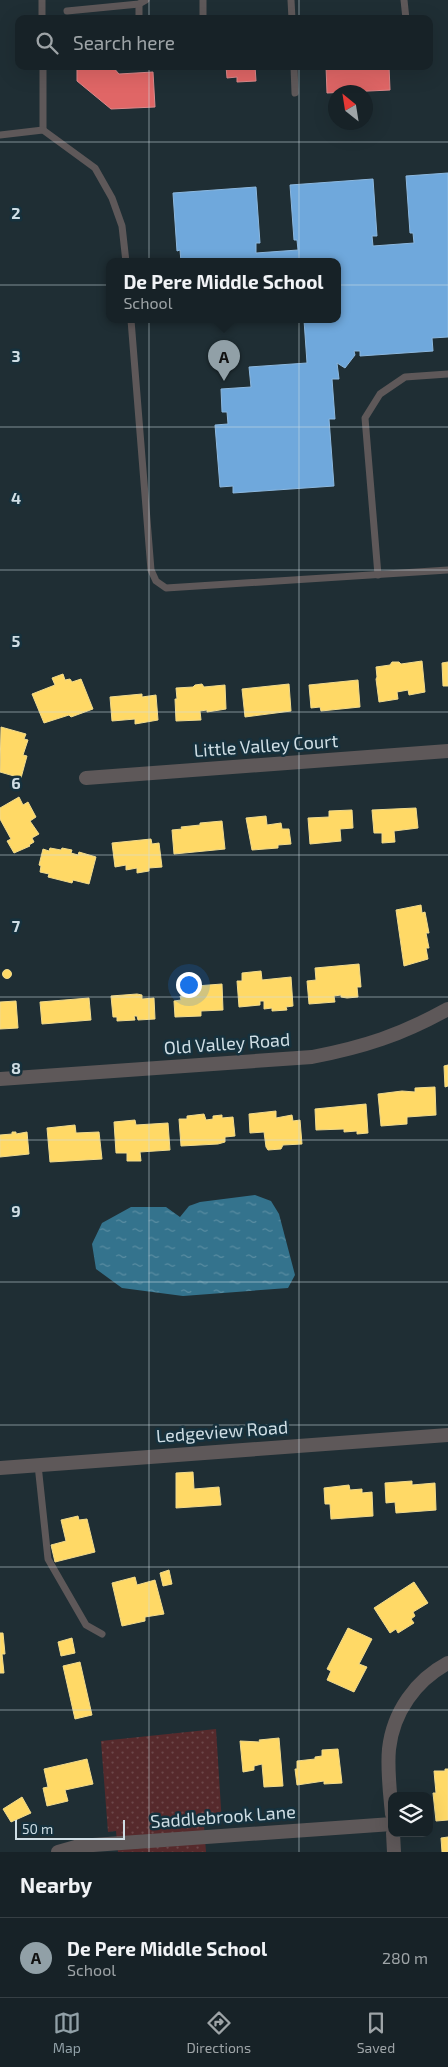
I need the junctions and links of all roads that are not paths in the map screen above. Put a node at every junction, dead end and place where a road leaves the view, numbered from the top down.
1 (42, 0) edge
2 (146, 0) edge
3 (204, 0) edge
4 (290, 0) edge
5 (404, 0) edge
6 (139, 4) junction
7 (67, 11) dead end
8 (42, 15) edge
9 (139, 15) edge
10 (203, 15) edge
11 (292, 15) edge
12 (406, 15) edge
13 (43, 70) edge
14 (294, 70) edge
15 (295, 93) dead end
16 (43, 130) junction
17 (0, 135) edge
18 (126, 258) edge
19 (131, 323) edge
20 (448, 374) edge
21 (448, 570) edge
22 (378, 575) junction
23 (448, 751) edge
24 (86, 778) dead end
25 (448, 1009) edge
26 (0, 1079) edge
27 (448, 1435) edge
28 (38, 1465) junction
29 (0, 1468) edge
30 (102, 1634) dead end
31 (448, 1663) edge
32 (391, 1792) edge
33 (388, 1824) edge
34 (393, 1837) edge
35 (58, 1852) edge
36 (394, 1852) edge

1 - 8 lane
2 - 6 lane
3 - 10 lane
4 - 11 lane
5 - 12 lane
6 - 7 lane
6 - 9 lane
13 - 16 lane
14 - 15 lane
16 - 17 lane
16 - 18 lane
19 - 22 lane
20 - 22 lane
21 - 22 lane
23 - 24 street, Little Valley Court
25 - 26 street, Old Valley Road
27 - 28 street, Ledgeview Road
28 - 29 street, Ledgeview Road
28 - 30 lane
31 - 32 street
33 - 35 street, Saddlebrook Lane
34 - 36 street

